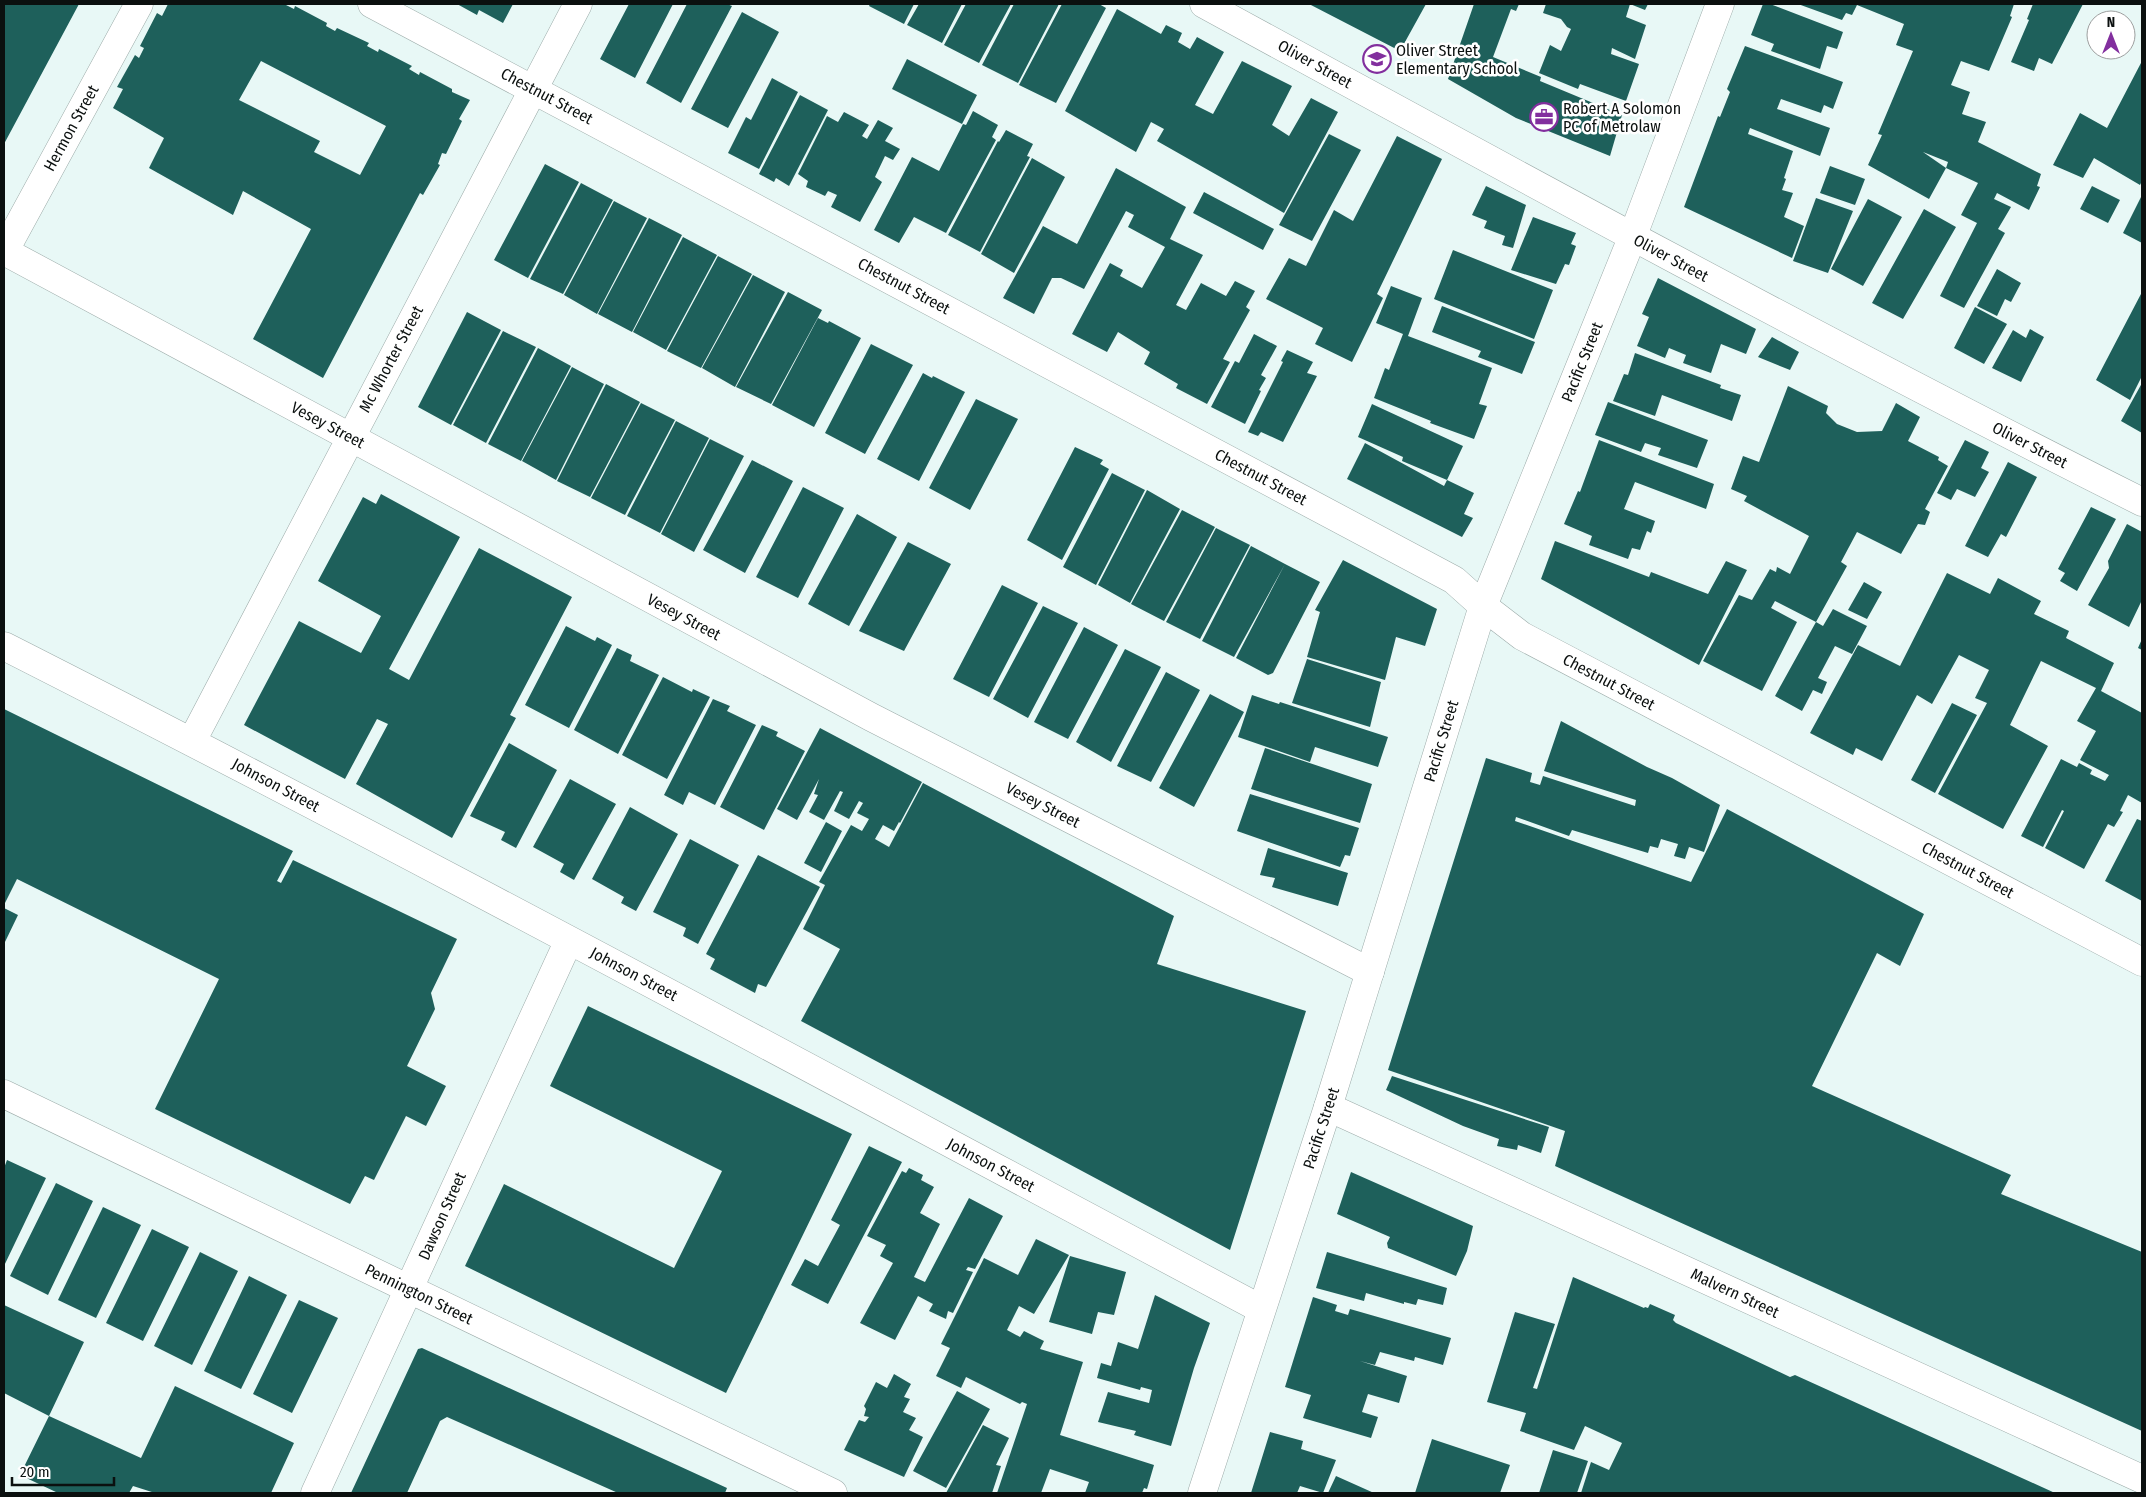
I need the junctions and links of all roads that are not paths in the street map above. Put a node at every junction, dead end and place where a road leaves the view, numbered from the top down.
1 (139, 4) edge
2 (372, 4) edge
3 (578, 4) edge
4 (1204, 4) edge
5 (1720, 4) edge
6 (534, 89) junction
7 (1632, 238) junction
8 (4, 252) edge
9 (350, 437) junction
10 (2142, 502) edge
11 (1483, 606) junction
12 (4, 646) edge
13 (192, 741) junction
14 (569, 940) junction
15 (2142, 962) edge
16 (1370, 972) junction
17 (4, 1094) edge
18 (1328, 1107) junction
19 (410, 1289) junction
20 (1261, 1309) junction
21 (2142, 1479) edge
22 (316, 1493) edge
23 (833, 1493) edge
24 (1202, 1493) edge

1 - 8 street, Hermon Street
2 - 6 street, Chestnut Street
3 - 6 street, Mc Whorter Street
4 - 7 street, Oliver Street
5 - 7 street, Pacific Street
6 - 9 street, Mc Whorter Street
6 - 11 street, Chestnut Street
7 - 10 street, Oliver Street
7 - 11 street, Pacific Street
8 - 9 street, Vesey Street
9 - 13 street, Mc Whorter Street
9 - 16 street, Vesey Street
11 - 15 street, Chestnut Street
11 - 16 street, Pacific Street
12 - 13 street, Johnson Street
13 - 14 street, Johnson Street
14 - 19 street, Dawson Street
14 - 20 street, Johnson Street
16 - 18 street, Pacific Street
17 - 19 street, Pennington Street
18 - 20 street, Pacific Street
18 - 21 street, Malvern Street
19 - 22 street, Dawson Street
19 - 23 street, Pennington Street
20 - 24 street, Pacific Street

